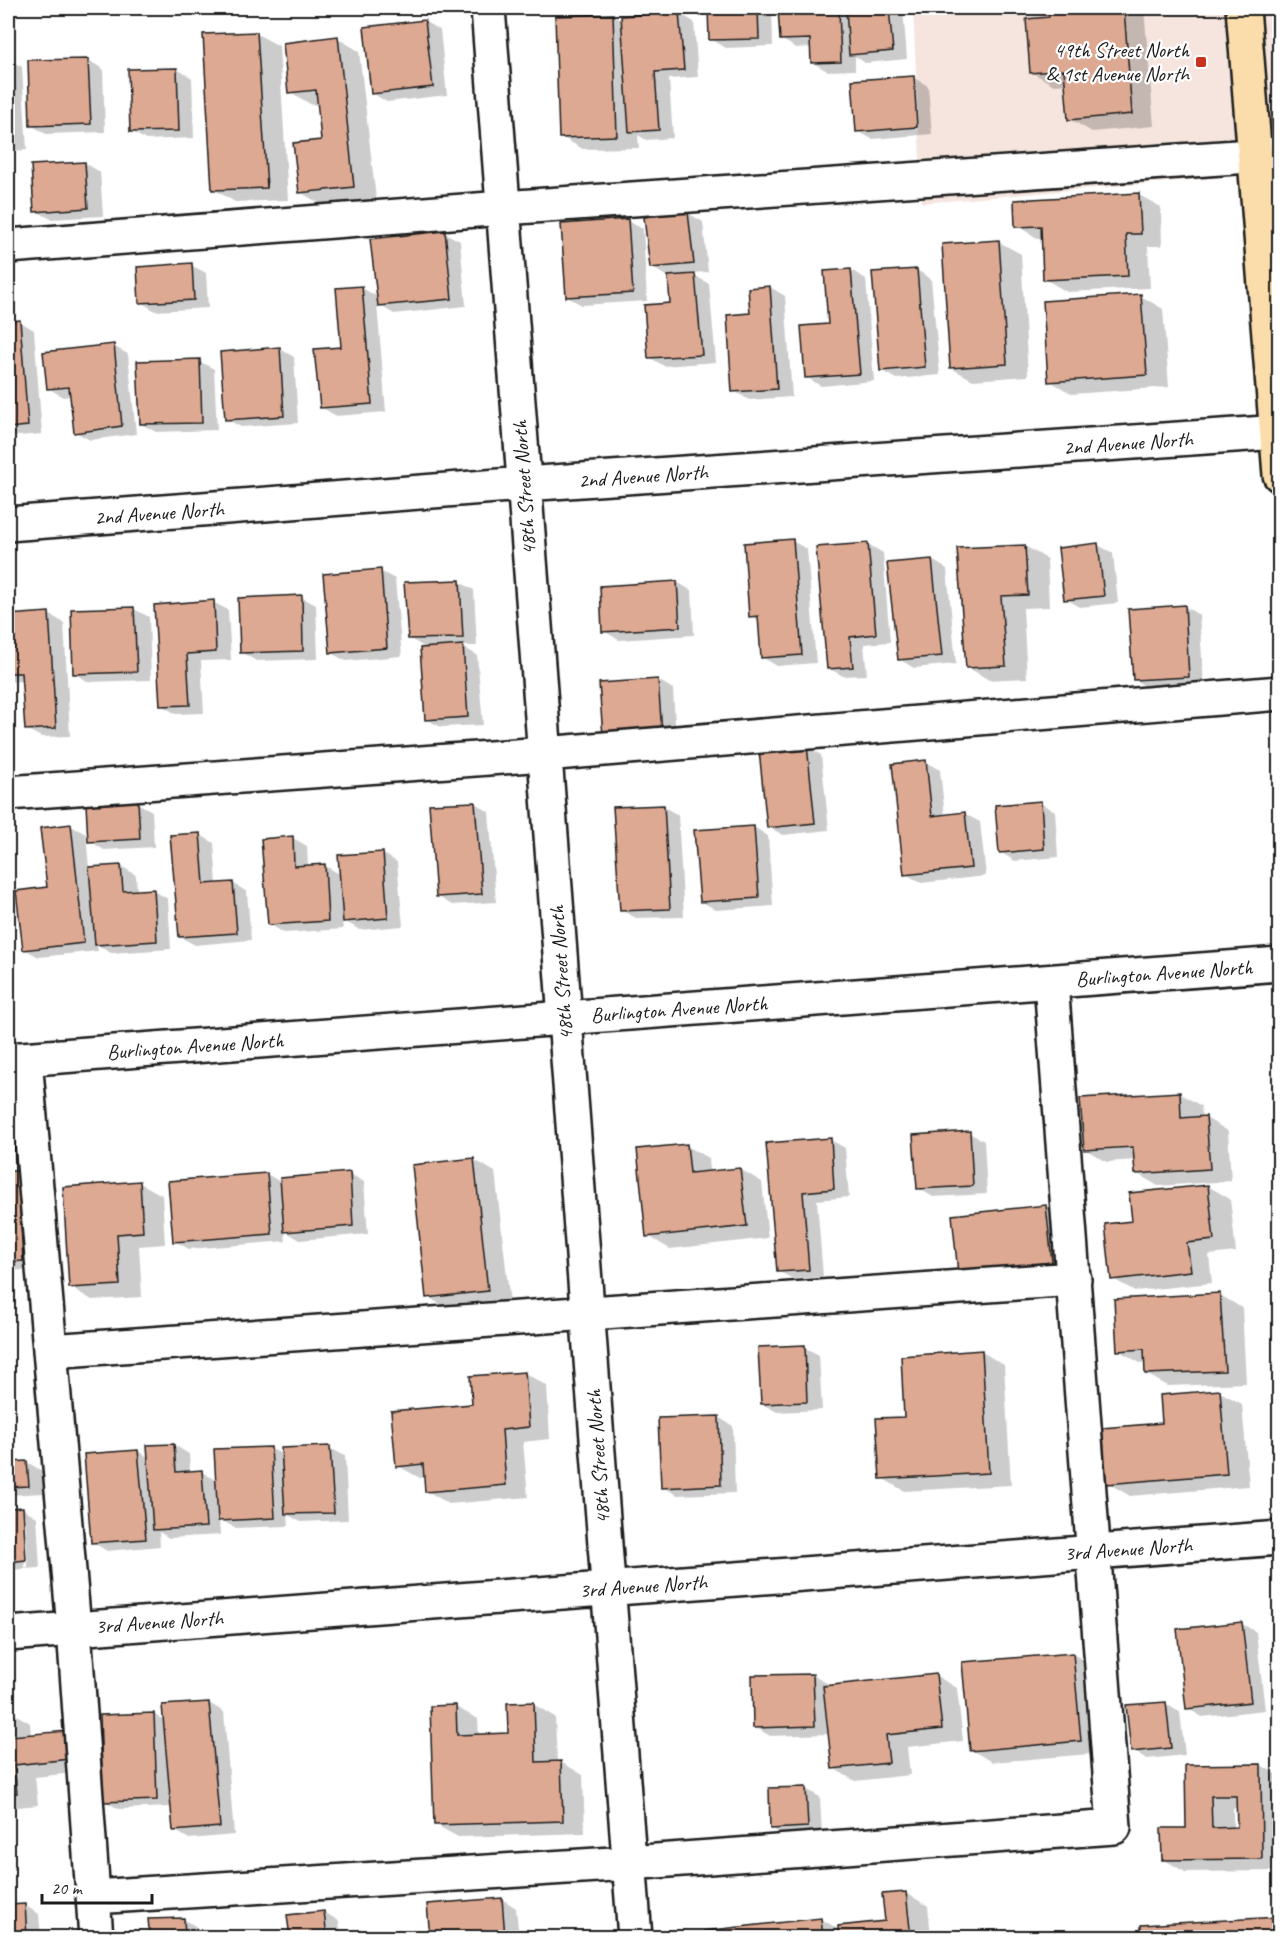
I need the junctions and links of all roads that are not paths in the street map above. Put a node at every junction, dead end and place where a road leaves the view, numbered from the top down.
1 (488, 8) edge
2 (1243, 8) edge
3 (1267, 155) edge
4 (503, 208) junction
5 (8, 246) edge
6 (1278, 432) edge
7 (1280, 475) edge
8 (524, 484) junction
9 (8, 524) edge
10 (1280, 693) edge
11 (544, 754) junction
12 (8, 793) edge
13 (1280, 964) edge
14 (1051, 982) junction
15 (565, 1018) junction
16 (16, 1060) edge
17 (1074, 1278) junction
18 (587, 1314) junction
19 (50, 1351) junction
20 (1280, 1538) edge
21 (1094, 1552) junction
22 (608, 1588) junction
23 (74, 1629) junction
24 (8, 1634) edge
25 (629, 1863) junction
26 (93, 1897) junction
27 (96, 1938) edge
28 (635, 1938) edge

1 - 4 street, 48th Street North
2 - 3 main road
3 - 4 street
3 - 6 main road
4 - 5 street
4 - 8 street, 48th Street North
6 - 7 main road
6 - 8 street, 2nd Avenue North
8 - 9 street, 2nd Avenue North
8 - 11 street, 48th Street North
10 - 11 street
11 - 12 street
11 - 15 street, 48th Street North
13 - 14 street, Burlington Avenue North
14 - 15 street, Burlington Avenue North
14 - 17 street
15 - 16 street, Burlington Avenue North
15 - 18 street, 48th Street North
16 - 19 street
17 - 18 street
17 - 21 street
18 - 19 street
18 - 22 street, 48th Street North
19 - 23 street
20 - 21 street, 3rd Avenue North
21 - 22 street, 3rd Avenue North
21 - 25 street
22 - 23 street, 3rd Avenue North
22 - 25 street, 48th Street North
23 - 24 street, 3rd Avenue North
23 - 26 street
25 - 26 street
25 - 28 street, 48th Street North
26 - 27 street

